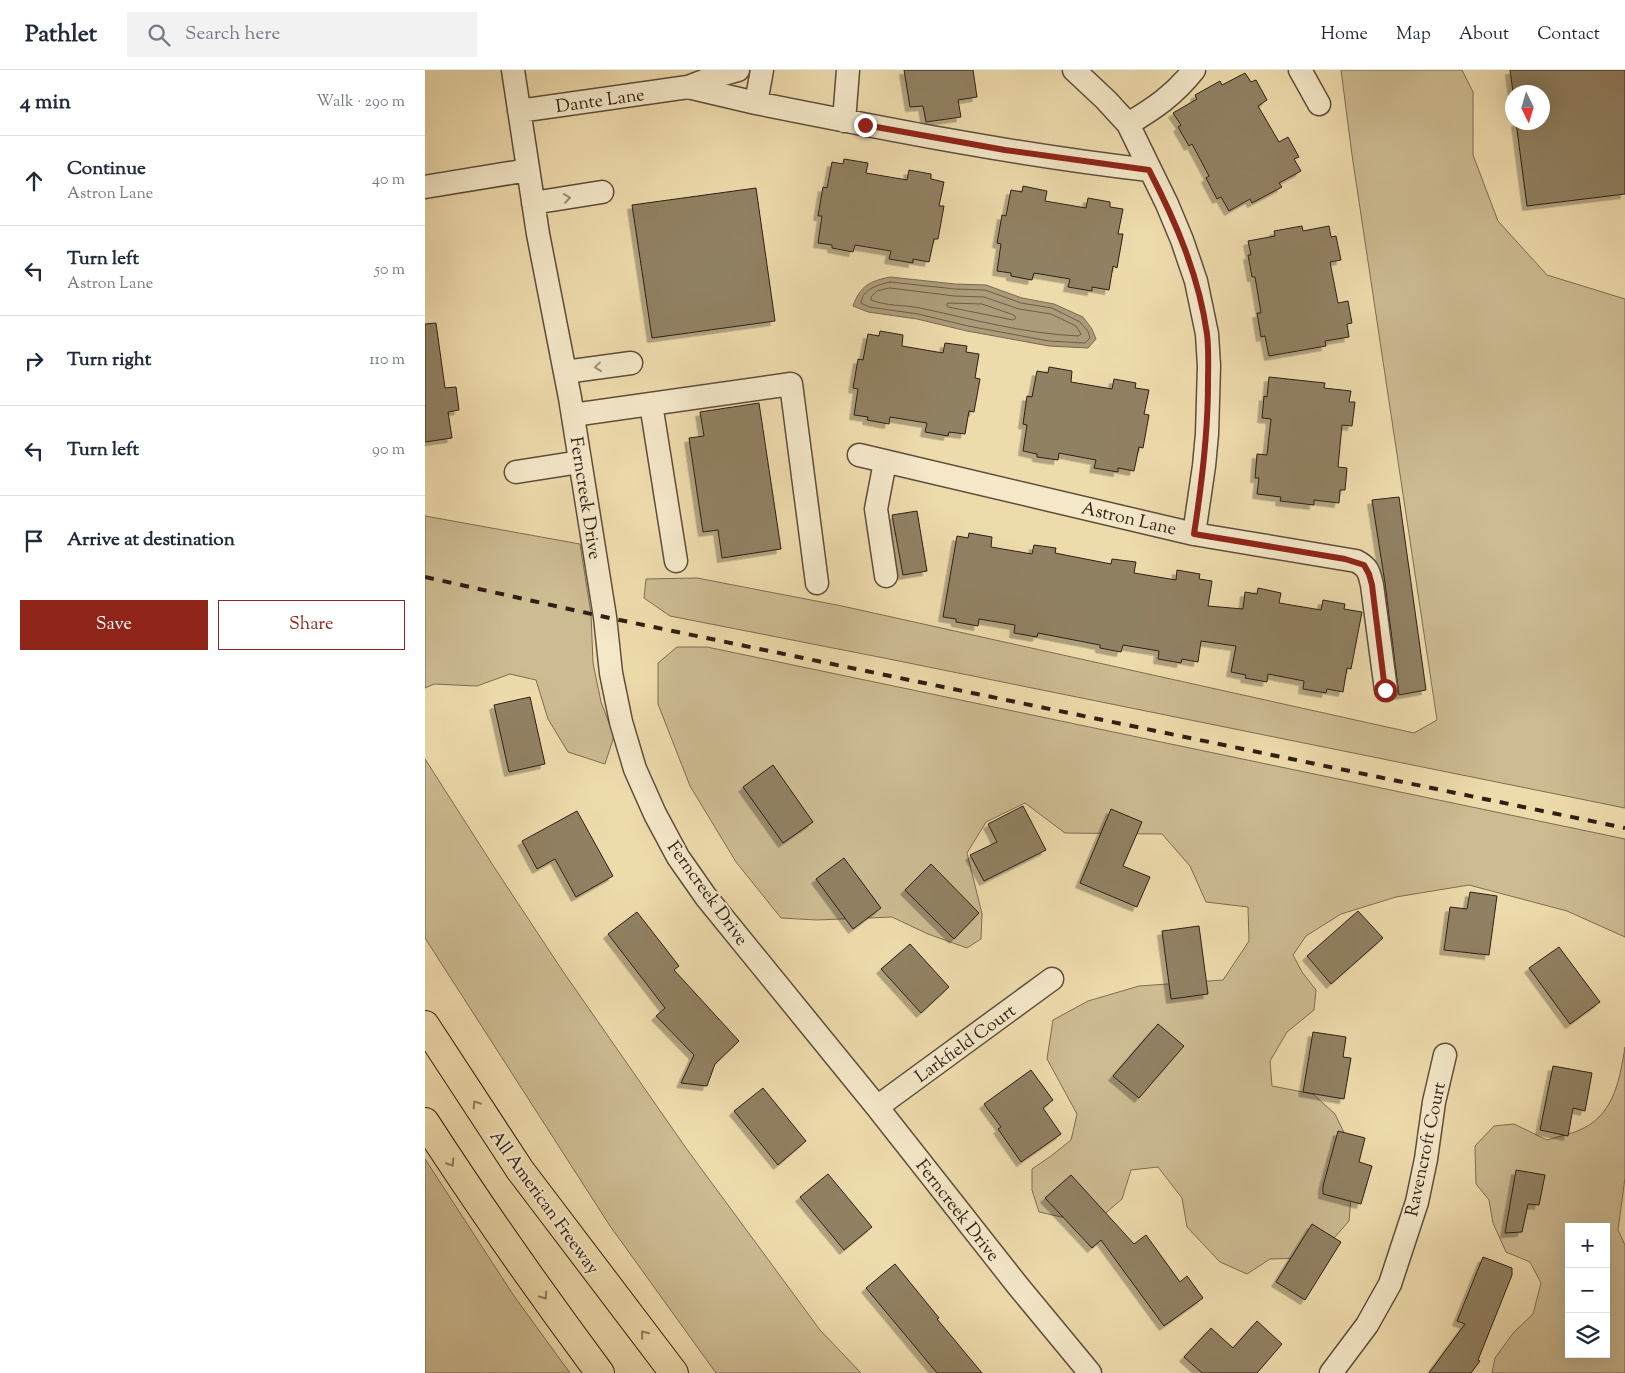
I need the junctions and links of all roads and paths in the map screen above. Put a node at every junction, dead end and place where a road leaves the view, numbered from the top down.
1 (513, 70) edge
2 (738, 70) edge
3 (762, 70) edge
4 (848, 70) edge
5 (1074, 70) edge
6 (1194, 70) edge
7 (1300, 70) edge
8 (688, 87) junction
9 (756, 103) junction
10 (1319, 104) dead end
11 (519, 111) junction
12 (844, 121) junction
13 (1128, 124) junction
14 (528, 170) junction
15 (1149, 170) junction
16 (425, 187) edge
17 (602, 192) dead end
18 (533, 203) junction
19 (631, 363) dead end
20 (565, 372) junction
21 (651, 404) junction
22 (573, 415) junction
23 (859, 455) dead end
24 (580, 462) junction
25 (885, 462) junction
26 (516, 472) dead end
27 (1194, 534) junction
28 (676, 561) dead end
29 (886, 576) dead end
30 (817, 582) dead end
31 (1385, 690) dead end
32 (1052, 979) dead end
33 (425, 1025) edge
34 (1445, 1055) dead end
35 (877, 1107) junction
36 (425, 1122) edge
37 (600, 1373) edge
38 (674, 1373) edge
39 (1090, 1373) edge
40 (1331, 1373) edge

1 - 11 street, Ferncreek Drive
2 - 8 street, Dante Lane
3 - 9 street
4 - 12 street
5 - 13 street
6 - 13 street
7 - 10 street
8 - 9 street
8 - 11 street, Dante Lane
9 - 12 street
11 - 14 street, Ferncreek Drive
12 - 15 street
13 - 15 street
14 - 16 street
14 - 18 street, Ferncreek Drive
15 - 27 street
18 -> 17 street
18 - 20 street, Ferncreek Drive
19 -> 20 street
20 - 22 street, Ferncreek Drive
21 - 22 street
21 - 28 street
21 - 30 street
22 - 24 street, Ferncreek Drive
23 - 25 street, Astron Lane
24 - 26 street
24 - 35 street, Ferncreek Drive
25 - 27 street, Astron Lane
25 - 29 street
27 - 31 street, Astron Lane
32 - 35 street, Larkfield Court
38 -> 33 highway, All American Freeway
34 - 40 street, Ravencroft Court
35 - 39 street, Ferncreek Drive
36 -> 37 highway

